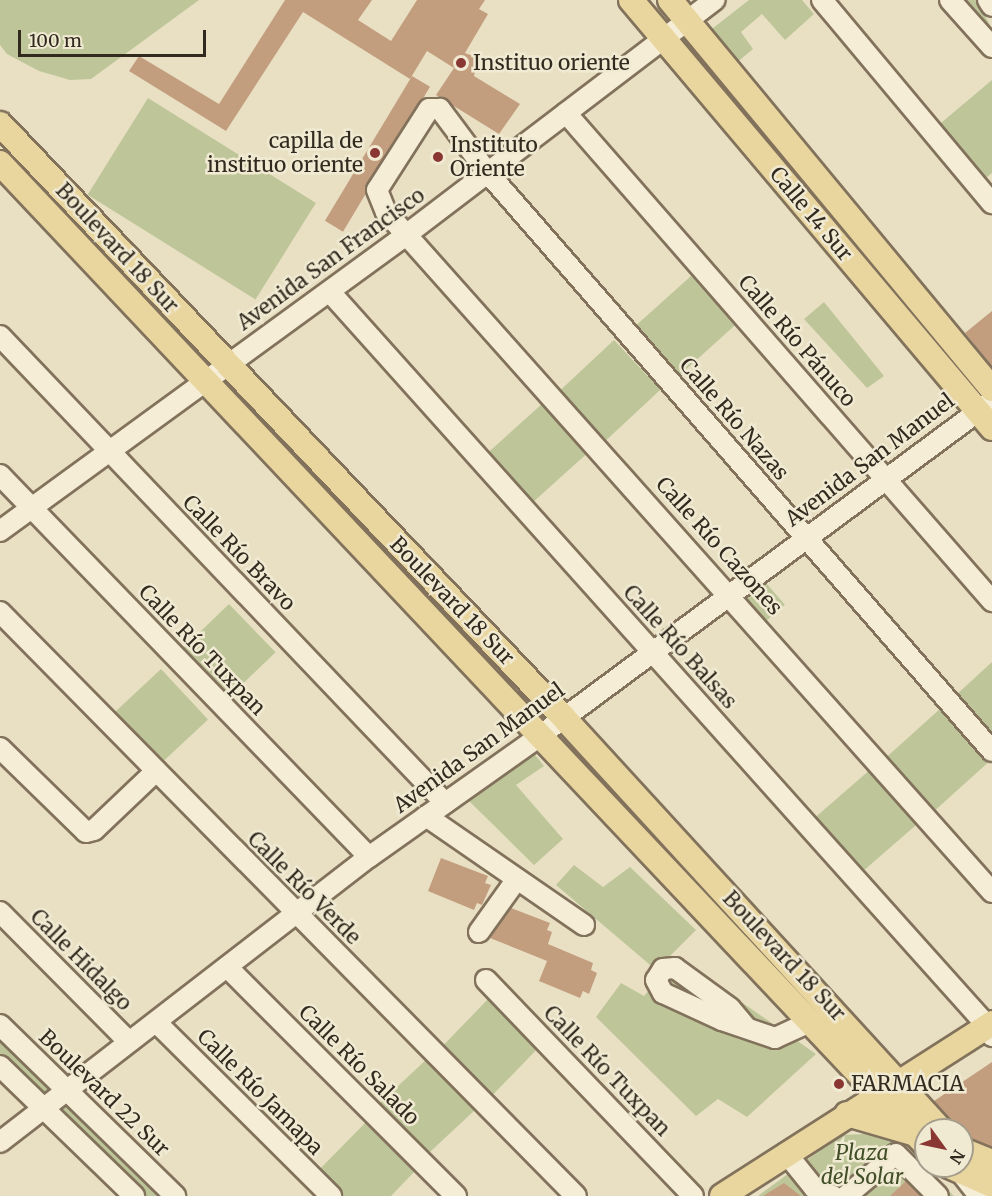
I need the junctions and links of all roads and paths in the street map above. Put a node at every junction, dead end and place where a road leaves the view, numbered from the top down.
1 (631, 0) edge
2 (650, 0) edge
3 (670, 0) edge
4 (715, 0) edge
5 (822, 0) edge
6 (950, 0) edge
7 (988, 0) edge
8 (992, 6) edge
9 (676, 29) junction
10 (992, 47) edge
11 (566, 113) junction
12 (0, 124) edge
13 (0, 163) edge
14 (487, 172) junction
15 (992, 203) edge
16 (406, 235) junction
17 (330, 292) junction
18 (0, 336) edge
19 (227, 365) junction
20 (206, 380) junction
21 (992, 389) edge
22 (987, 413) edge
23 (109, 453) junction
24 (0, 476) edge
25 (885, 478) junction
26 (32, 508) junction
27 (0, 531) edge
28 (805, 538) junction
29 (730, 593) junction
30 (992, 600) edge
31 (0, 612) edge
32 (652, 651) junction
33 (564, 718) junction
34 (541, 735) junction
35 (0, 748) edge
36 (992, 752) edge
37 (609, 768) junction
38 (156, 771) junction
39 (590, 788) junction
40 (445, 803) junction
41 (650, 813) junction
42 (426, 816) junction
43 (631, 831) junction
44 (369, 857) junction
45 (705, 871) junction
46 (517, 879) junction
47 (686, 888) junction
48 (992, 892) edge
49 (0, 912) edge
50 (296, 914) junction
51 (585, 925) dead end
52 (479, 932) dead end
53 (227, 967) junction
54 (486, 980) dead end
55 (156, 1022) junction
56 (812, 1022) junction
57 (0, 1025) edge
58 (745, 1026) dead end
59 (990, 1028) edge
60 (129, 1042) junction
61 (944, 1054) junction
62 (0, 1066) edge
63 (890, 1088) junction
64 (67, 1090) junction
65 (44, 1108) junction
66 (925, 1110) junction
67 (847, 1114) junction
68 (931, 1118) edge
69 (914, 1129) edge
70 (914, 1137) edge
71 (0, 1142) edge
72 (787, 1152) junction
73 (974, 1155) edge
74 (992, 1162) edge
75 (963, 1178) edge
76 (974, 1178) edge
77 (992, 1185) edge
78 (823, 1192) edge
79 (732, 1194) edge
80 (134, 1196) edge
81 (175, 1196) edge
82 (331, 1196) edge
83 (456, 1196) edge
84 (576, 1196) edge
85 (693, 1196) edge
86 (938, 1196) edge
87 (979, 1196) edge

1 - 9 main road, Calle 14 Sur
2 - 9 main road
3 - 9 main road, Calle 14 Sur
4 - 9 street, Avenida San Francisco
5 - 15 street
6 - 10 street
7 - 8 street
9 - 11 street, Avenida San Francisco
9 - 21 main road, Calle 14 Sur
9 - 22 main road, Calle 14 Sur
11 - 14 street, Avenida San Francisco
11 - 25 street, Calle Río Pánuco
12 - 19 main road, Boulevard 18 Sur
13 - 20 main road, Boulevard 18 Sur
14 - 16 street, Avenida San Francisco
14 - 16 street, Calle Río Nazas
14 - 28 street, Calle Río Nazas
16 - 17 street, Avenida San Francisco
16 - 29 street, Calle Río Cazones
17 - 19 street, Avenida San Francisco
17 - 32 street, Calle Río Balsas
18 - 23 street, Calle Río Bravo
19 - 20 street, Avenida San Francisco
19 - 33 main road, Boulevard 18 Sur
20 - 23 street, Avenida San Francisco
20 - 34 main road, Boulevard 18 Sur
22 - 25 street, Avenida San Manuel
23 - 26 street, Avenida San Francisco
23 - 40 street, Calle Río Bravo
24 - 26 street, Calle Río Tuxpan
25 - 28 street, Avenida San Manuel
25 - 30 street, Calle Río Pánuco
26 - 27 street, Avenida San Francisco
26 - 44 street, Calle Río Tuxpan
28 - 29 street, Avenida San Manuel
28 - 36 street, Calle Río Nazas
29 - 32 street, Avenida San Manuel
29 - 48 street, Calle Río Cazones
31 - 38 street, Calle Río Verde
32 - 33 street, Avenida San Manuel
32 - 59 street, Calle Río Balsas
33 - 34 street, Avenida San Manuel
33 - 37 main road, Boulevard 18 Sur
34 - 39 main road, Boulevard 18 Sur
34 - 40 street, Avenida San Manuel
35 - 38 street
37 - 39 main road
37 - 41 main road, Boulevard 18 Sur
38 - 50 street, Calle Río Verde
39 - 43 main road, Boulevard 18 Sur
40 - 42 street, Avenida San Manuel
41 - 43 main road
41 - 45 main road, Boulevard 18 Sur
42 - 44 street, Avenida San Manuel
42 - 46 street
43 - 47 main road, Boulevard 18 Sur
44 - 50 street, Avenida San Manuel
45 - 47 main road
45 - 63 main road, Boulevard 18 Sur
46 - 51 street
46 - 52 street
47 - 56 main road, Boulevard 18 Sur
49 - 60 street, Calle Hidalgo
50 - 53 street, Avenida San Manuel
50 - 84 street, Calle Río Verde
53 - 55 street, Avenida San Manuel
53 - 83 street, Calle Río Salado
54 - 85 street, Calle Río Tuxpan
55 - 60 street, Avenida San Manuel
55 - 82 street, Calle Río Jamapa
56 - 58 street
56 - 63 main road, Boulevard 18 Sur
57 - 64 street, Boulevard 22 Sur
59 - 61 main road
60 - 64 street, Avenida San Manuel
61 - 63 main road
61 - 66 main road
62 - 65 street
63 - 66 main road
63 - 67 main road
63 - 69 main road
64 - 65 street, Avenida San Manuel
64 - 81 street, Boulevard 22 Sur
65 - 71 street, Avenida San Manuel
65 - 80 street
66 - 68 main road
67 - 70 main road
67 - 72 main road
72 - 78 street
72 - 79 main road
73 - 74 main road
75 - 87 street
76 - 77 main road
78 - 86 street

